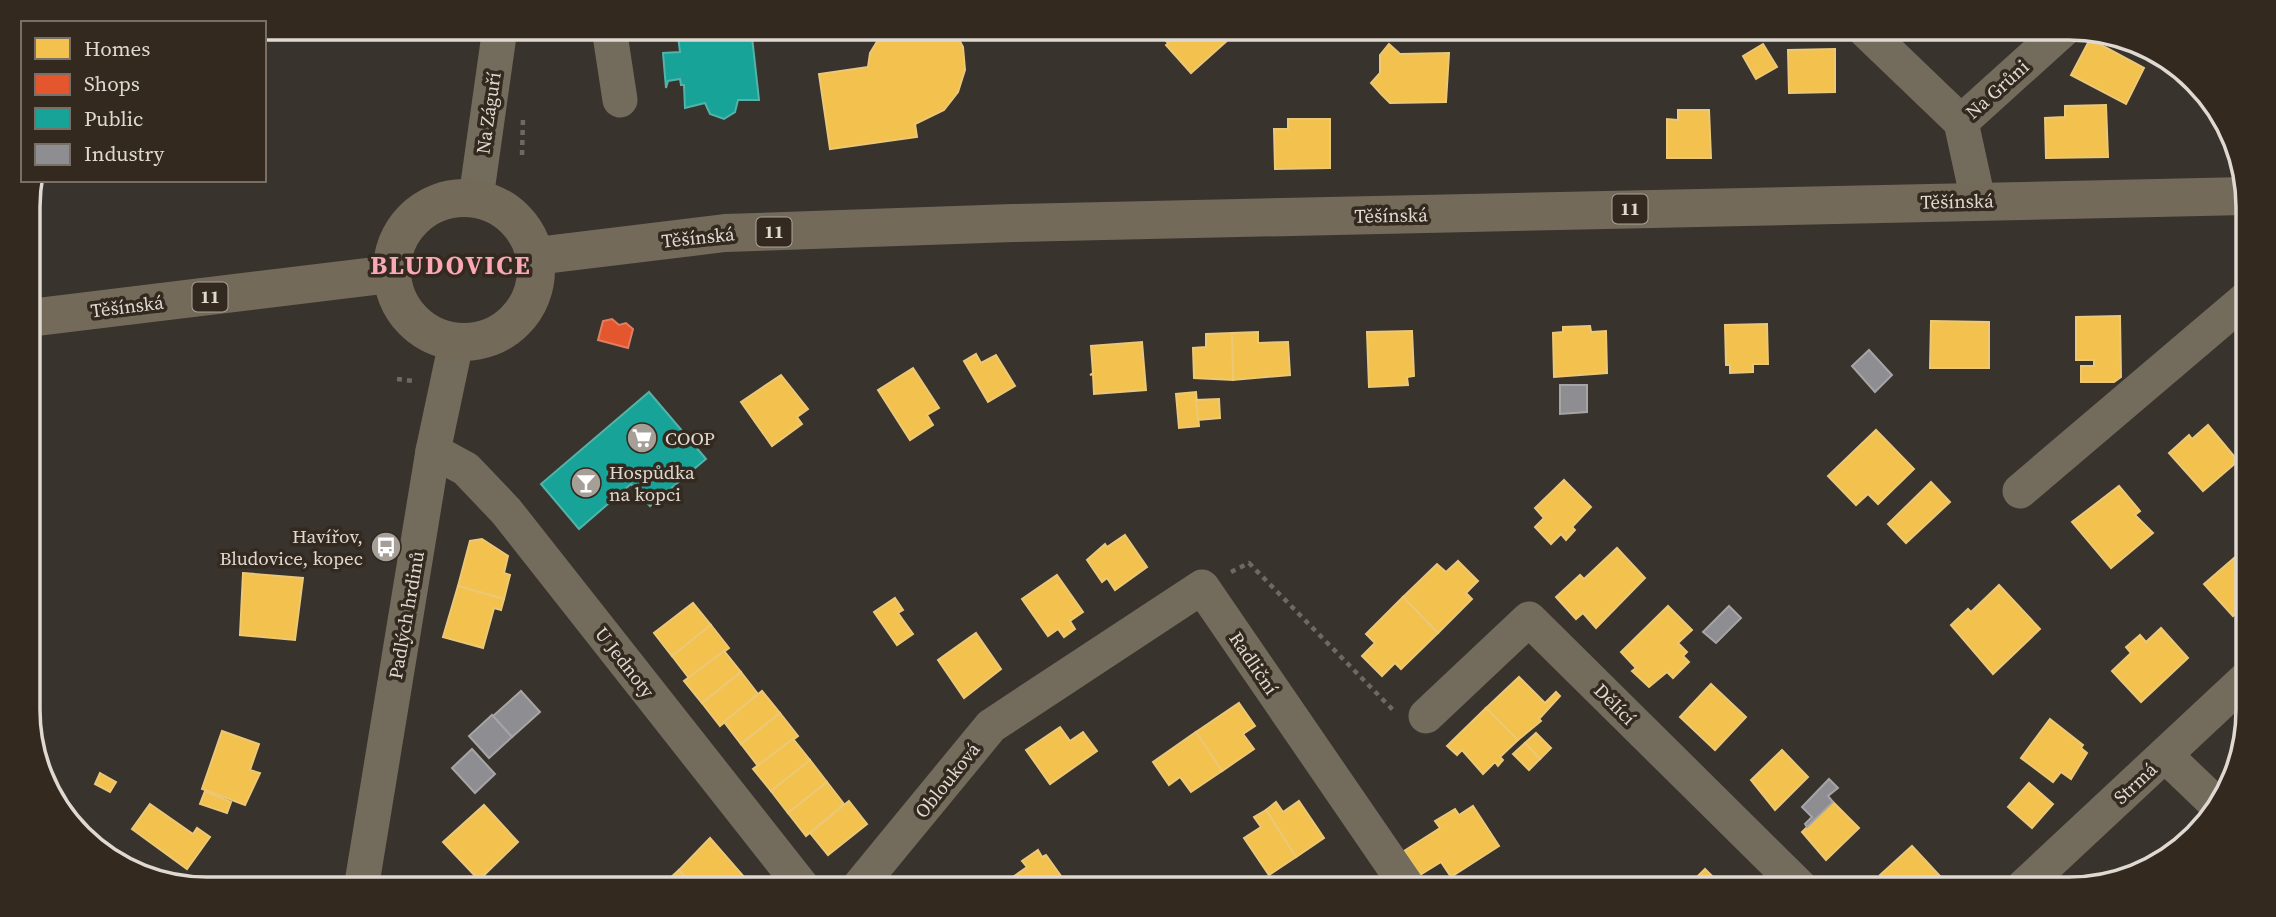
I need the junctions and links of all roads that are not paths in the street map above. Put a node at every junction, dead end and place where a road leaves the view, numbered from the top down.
1 (498, 40) edge
2 (611, 40) edge
3 (1876, 40) edge
4 (2052, 40) edge
5 (620, 100) dead end
6 (1961, 122) junction
7 (2235, 196) edge
8 (476, 198) junction
9 (1978, 200) junction
10 (536, 256) junction
11 (391, 274) junction
12 (2236, 307) edge
13 (41, 317) edge
14 (456, 342) junction
15 (433, 451) junction
16 (2020, 491) dead end
17 (1050, 687) joint
18 (2236, 688) edge
19 (1426, 716) road end
20 (2165, 755) junction
21 (2210, 798) edge
22 (1400, 876) edge
23 (1789, 876) edge
24 (2035, 876) edge
25 (363, 877) edge
26 (794, 877) edge
27 (867, 877) edge

1 - 8 street, Na Záguří
2 - 5 street
3 - 6 street, Na Grůni
4 - 6 street, Na Grůni
6 - 9 street, Na Grůni
7 - 9 main road, Těšínská / 11
8 - 10 main road
8 - 11 main road
9 - 10 main road, Těšínská / 11
10 - 14 main road
11 - 13 main road, Těšínská / 11
11 - 14 main road
12 - 16 street
14 - 15 street, Padlých hrdinů
15 - 25 street, Padlých hrdinů
15 - 26 street, U Jednoty
17 - 22 street, Radliční
17 - 27 street, Oblouková
18 - 20 street, Strmá
19 - 23 street, Dělící
20 - 21 street
20 - 24 street, Strmá

